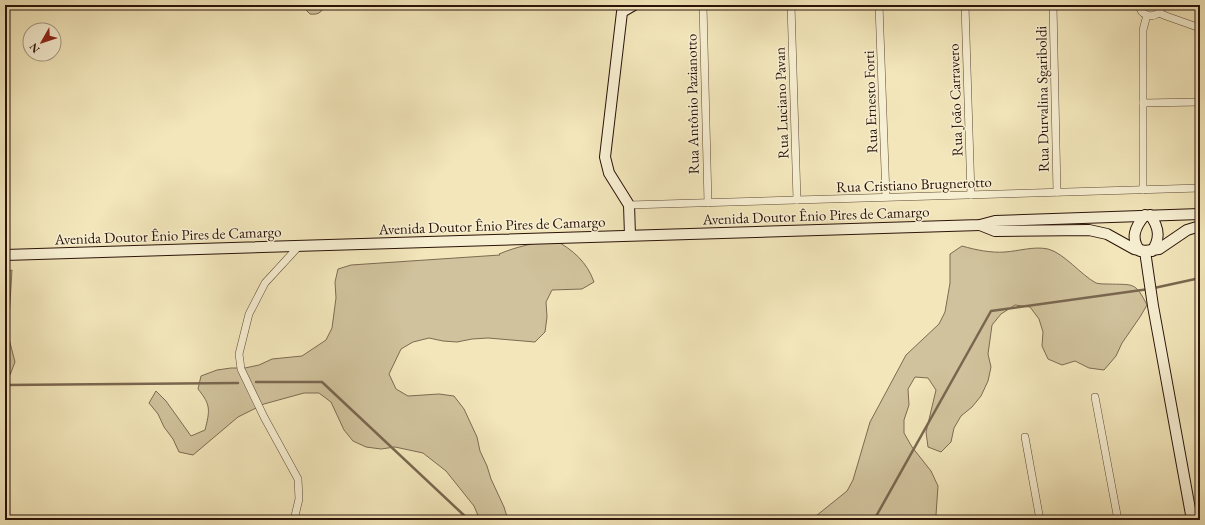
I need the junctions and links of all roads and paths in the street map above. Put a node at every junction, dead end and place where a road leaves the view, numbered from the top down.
1 (634, 5) edge
2 (703, 5) edge
3 (791, 5) edge
4 (880, 5) edge
5 (965, 5) edge
6 (1053, 5) edge
7 (1139, 5) edge
8 (1162, 5) edge
9 (1159, 12) junction
10 (1148, 16) junction
11 (1200, 28) edge
12 (1200, 102) edge
13 (1144, 103) junction
14 (1200, 188) edge
15 (1144, 190) junction
16 (1057, 192) junction
17 (971, 195) junction
18 (886, 198) junction
19 (797, 200) junction
20 (708, 203) junction
21 (629, 206) junction
22 (1200, 214) edge
23 (1147, 215) junction
24 (980, 225) junction
25 (1200, 226) edge
26 (630, 235) junction
27 (299, 246) junction
28 (1146, 251) junction
29 (5, 255) edge
30 (1095, 397) dead end
31 (1024, 437) dead end
32 (294, 520) edge
33 (1040, 520) edge
34 (1118, 520) edge
35 (1192, 520) edge

1 - 21 main road
2 - 20 street, Rua Antônio Pazianotto
3 - 19 street, Rua Luciano Pavan
4 - 18 street, Rua Ernesto Forti
5 - 17 street, Rua João Carravero
6 - 16 street, Rua Durvalina Sgariboldi
7 - 10 street
8 - 9 street
9 - 10 street
9 - 11 street
10 - 13 street
12 - 13 street
13 - 15 street
14 - 15 street, Rua Cristiano Brugnerotto
15 - 16 street, Rua Cristiano Brugnerotto
16 - 17 street, Rua Cristiano Brugnerotto
17 - 18 street, Rua Cristiano Brugnerotto
18 - 19 street, Rua Cristiano Brugnerotto
19 - 20 street, Rua Cristiano Brugnerotto
20 - 21 street, Rua Cristiano Brugnerotto
21 - 26 main road
22 - 23 main road, Avenida Doutor Ênio Pires de Camargo
23 - 24 main road, Avenida Doutor Ênio Pires de Camargo
23 - 28 main road
23 - 28 main road
24 - 26 main road, Avenida Doutor Ênio Pires de Camargo
24 - 28 main road, Avenida Doutor Ênio Pires de Camargo
25 - 28 main road
26 - 27 main road, Avenida Doutor Ênio Pires de Camargo
27 - 29 main road, Avenida Doutor Ênio Pires de Camargo
27 - 32 street
28 - 35 main road
30 - 34 street
31 - 33 street

